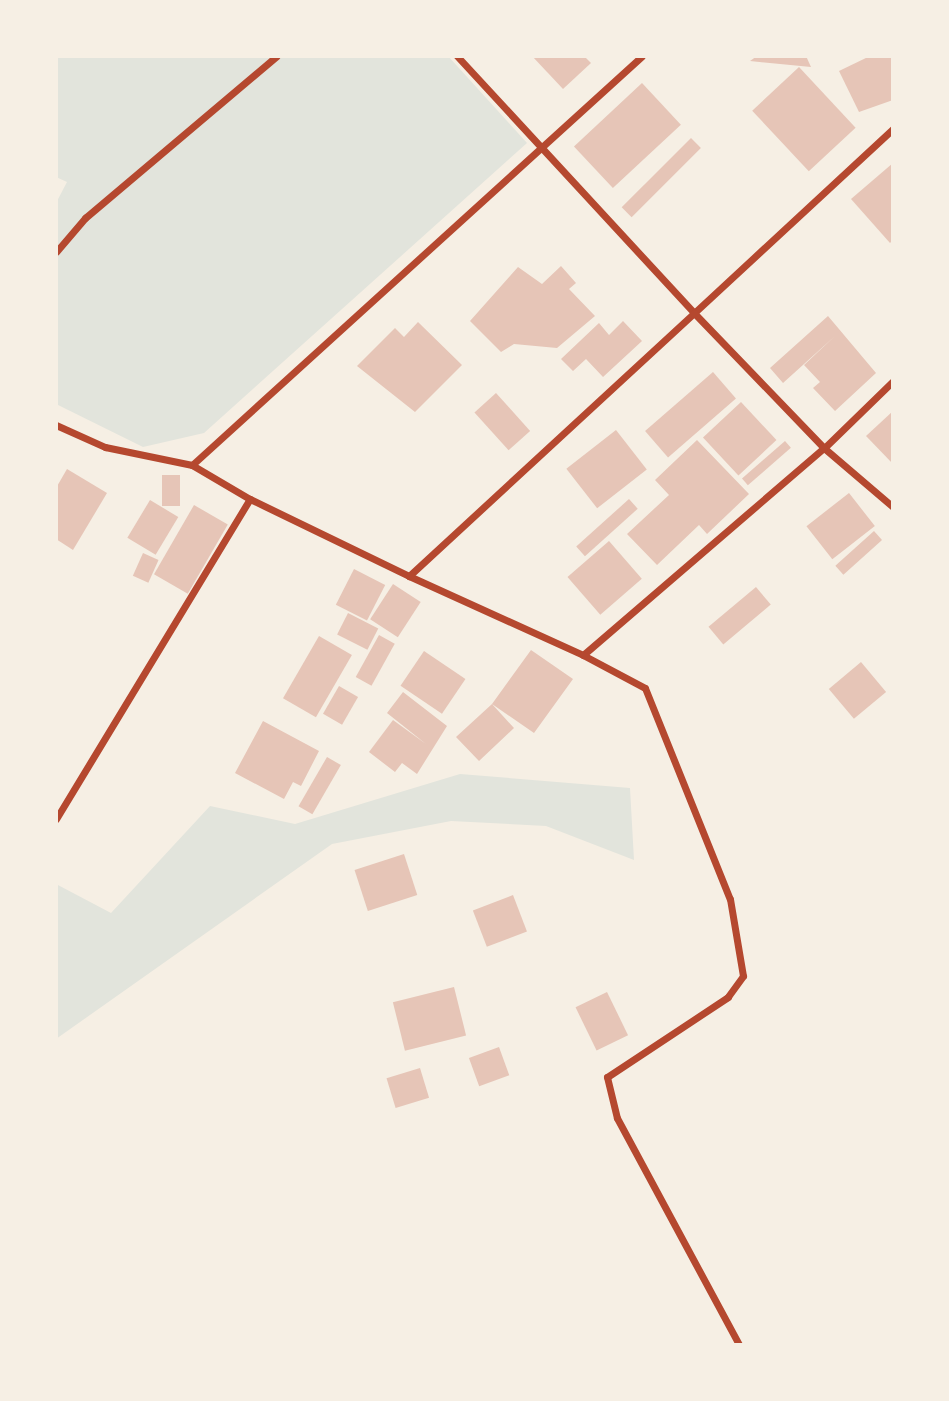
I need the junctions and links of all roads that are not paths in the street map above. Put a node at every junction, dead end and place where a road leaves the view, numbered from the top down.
1 (277, 56) edge
2 (457, 56) edge
3 (642, 56) edge
4 (893, 129) edge
5 (539, 147) junction
6 (56, 253) edge
7 (694, 313) junction
8 (893, 381) edge
9 (56, 425) edge
10 (824, 448) junction
11 (192, 465) junction
12 (250, 499) junction
13 (893, 506) edge
14 (409, 576) junction
15 (583, 655) junction
16 (56, 819) edge
17 (739, 1345) edge

1 - 6 street
2 - 5 street
3 - 5 street
4 - 7 street
5 - 7 street
5 - 11 street
7 - 10 street
7 - 14 street
8 - 10 street
9 - 11 street
10 - 13 street
10 - 15 street
11 - 12 street
12 - 14 street
12 - 16 street
14 - 15 street
15 - 17 street

